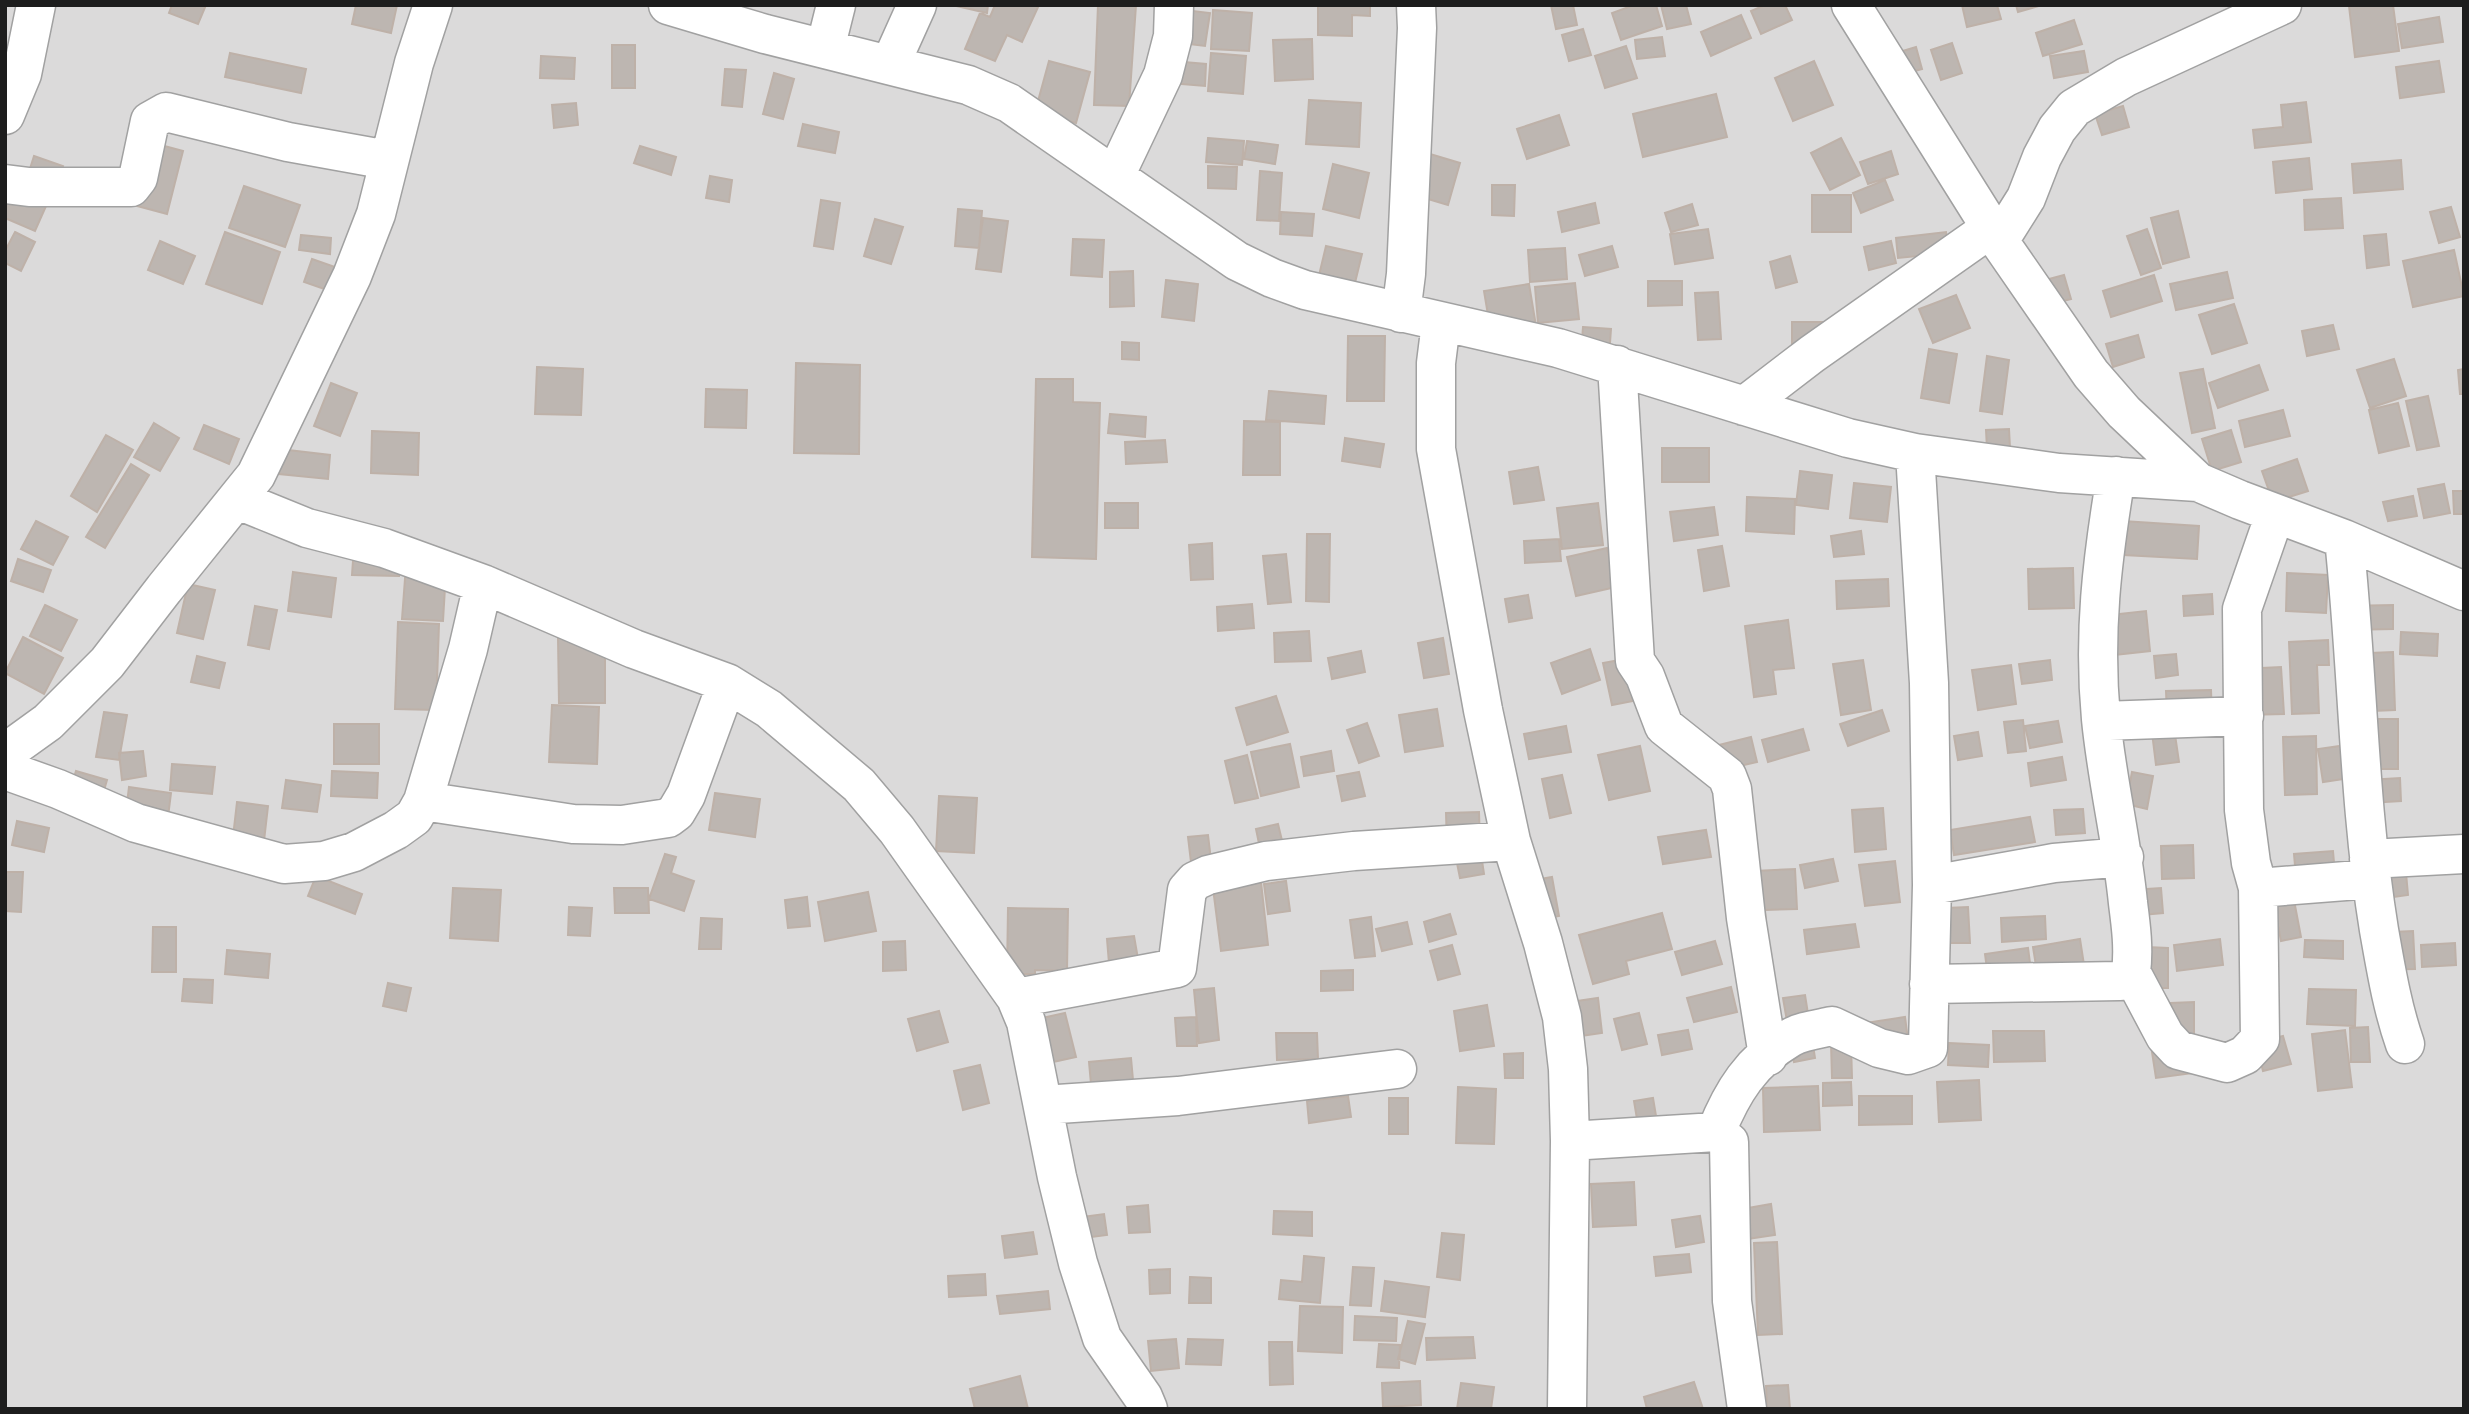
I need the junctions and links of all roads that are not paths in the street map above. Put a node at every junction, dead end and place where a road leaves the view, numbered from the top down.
1 (36, 5) edge
2 (433, 5) edge
3 (668, 5) edge
4 (836, 5) edge
5 (917, 5) edge
6 (1174, 5) edge
7 (1416, 5) edge
8 (1851, 5) edge
9 (2283, 5) edge
10 (825, 49) junction
11 (890, 65) junction
12 (5, 115) edge
13 (388, 160) junction
14 (1115, 176) junction
15 (5, 184) edge
16 (1995, 234) junction
17 (1401, 313) junction
18 (1441, 323) junction
19 (1617, 365) junction
20 (1744, 407) junction
21 (1915, 453) junction
22 (2116, 477) junction
23 (2198, 482) junction
24 (238, 500) junction
25 (2274, 514) junction
26 (2344, 539) junction
27 (483, 584) junction
28 (2464, 591) edge
29 (727, 683) junction
30 (2244, 716) junction
31 (2102, 720) junction
32 (5, 753) edge
33 (5, 769) edge
34 (423, 802) junction
35 (1511, 841) junction
36 (2464, 854) edge
37 (2124, 857) junction
38 (2370, 869) junction
39 (1932, 885) junction
40 (2258, 888) junction
41 (2131, 972) junction
42 (1929, 984) junction
43 (1016, 998) junction
44 (2405, 1044) dead end
45 (1768, 1056) junction
46 (1397, 1069) dead end
47 (1043, 1105) junction
48 (1716, 1132) junction
49 (1570, 1141) junction
50 (1149, 1409) edge
51 (1567, 1409) edge
52 (1747, 1409) edge

1 - 12 street
2 - 13 street
3 - 10 street
4 - 10 street
5 - 11 street
6 - 14 street
7 - 17 street
8 - 16 street
9 - 16 street
10 - 11 street
11 - 14 street
13 - 15 street
13 - 24 street
14 - 17 street
16 - 20 street
16 - 23 street
17 - 18 street
18 - 19 street
18 - 35 street
19 - 20 street
19 - 45 street
20 - 21 street
21 - 22 street
21 - 39 street
22 - 23 street
22 - 31 street
23 - 25 street
24 - 27 street
24 - 32 street
25 - 26 street
25 - 30 street
26 - 28 street
26 - 38 street
27 - 29 street
27 - 34 street
29 - 34 street
29 - 43 street
30 - 31 street
30 - 40 street
31 - 37 street
33 - 34 street
35 - 43 street
35 - 49 street
36 - 38 street
37 - 39 street
37 - 41 street
38 - 40 street
38 - 44 street
39 - 42 street
40 - 41 street
41 - 42 street
42 - 45 street
43 - 47 street
45 - 48 street
46 - 47 street
47 - 50 street
48 - 49 street
48 - 52 street
49 - 51 street

